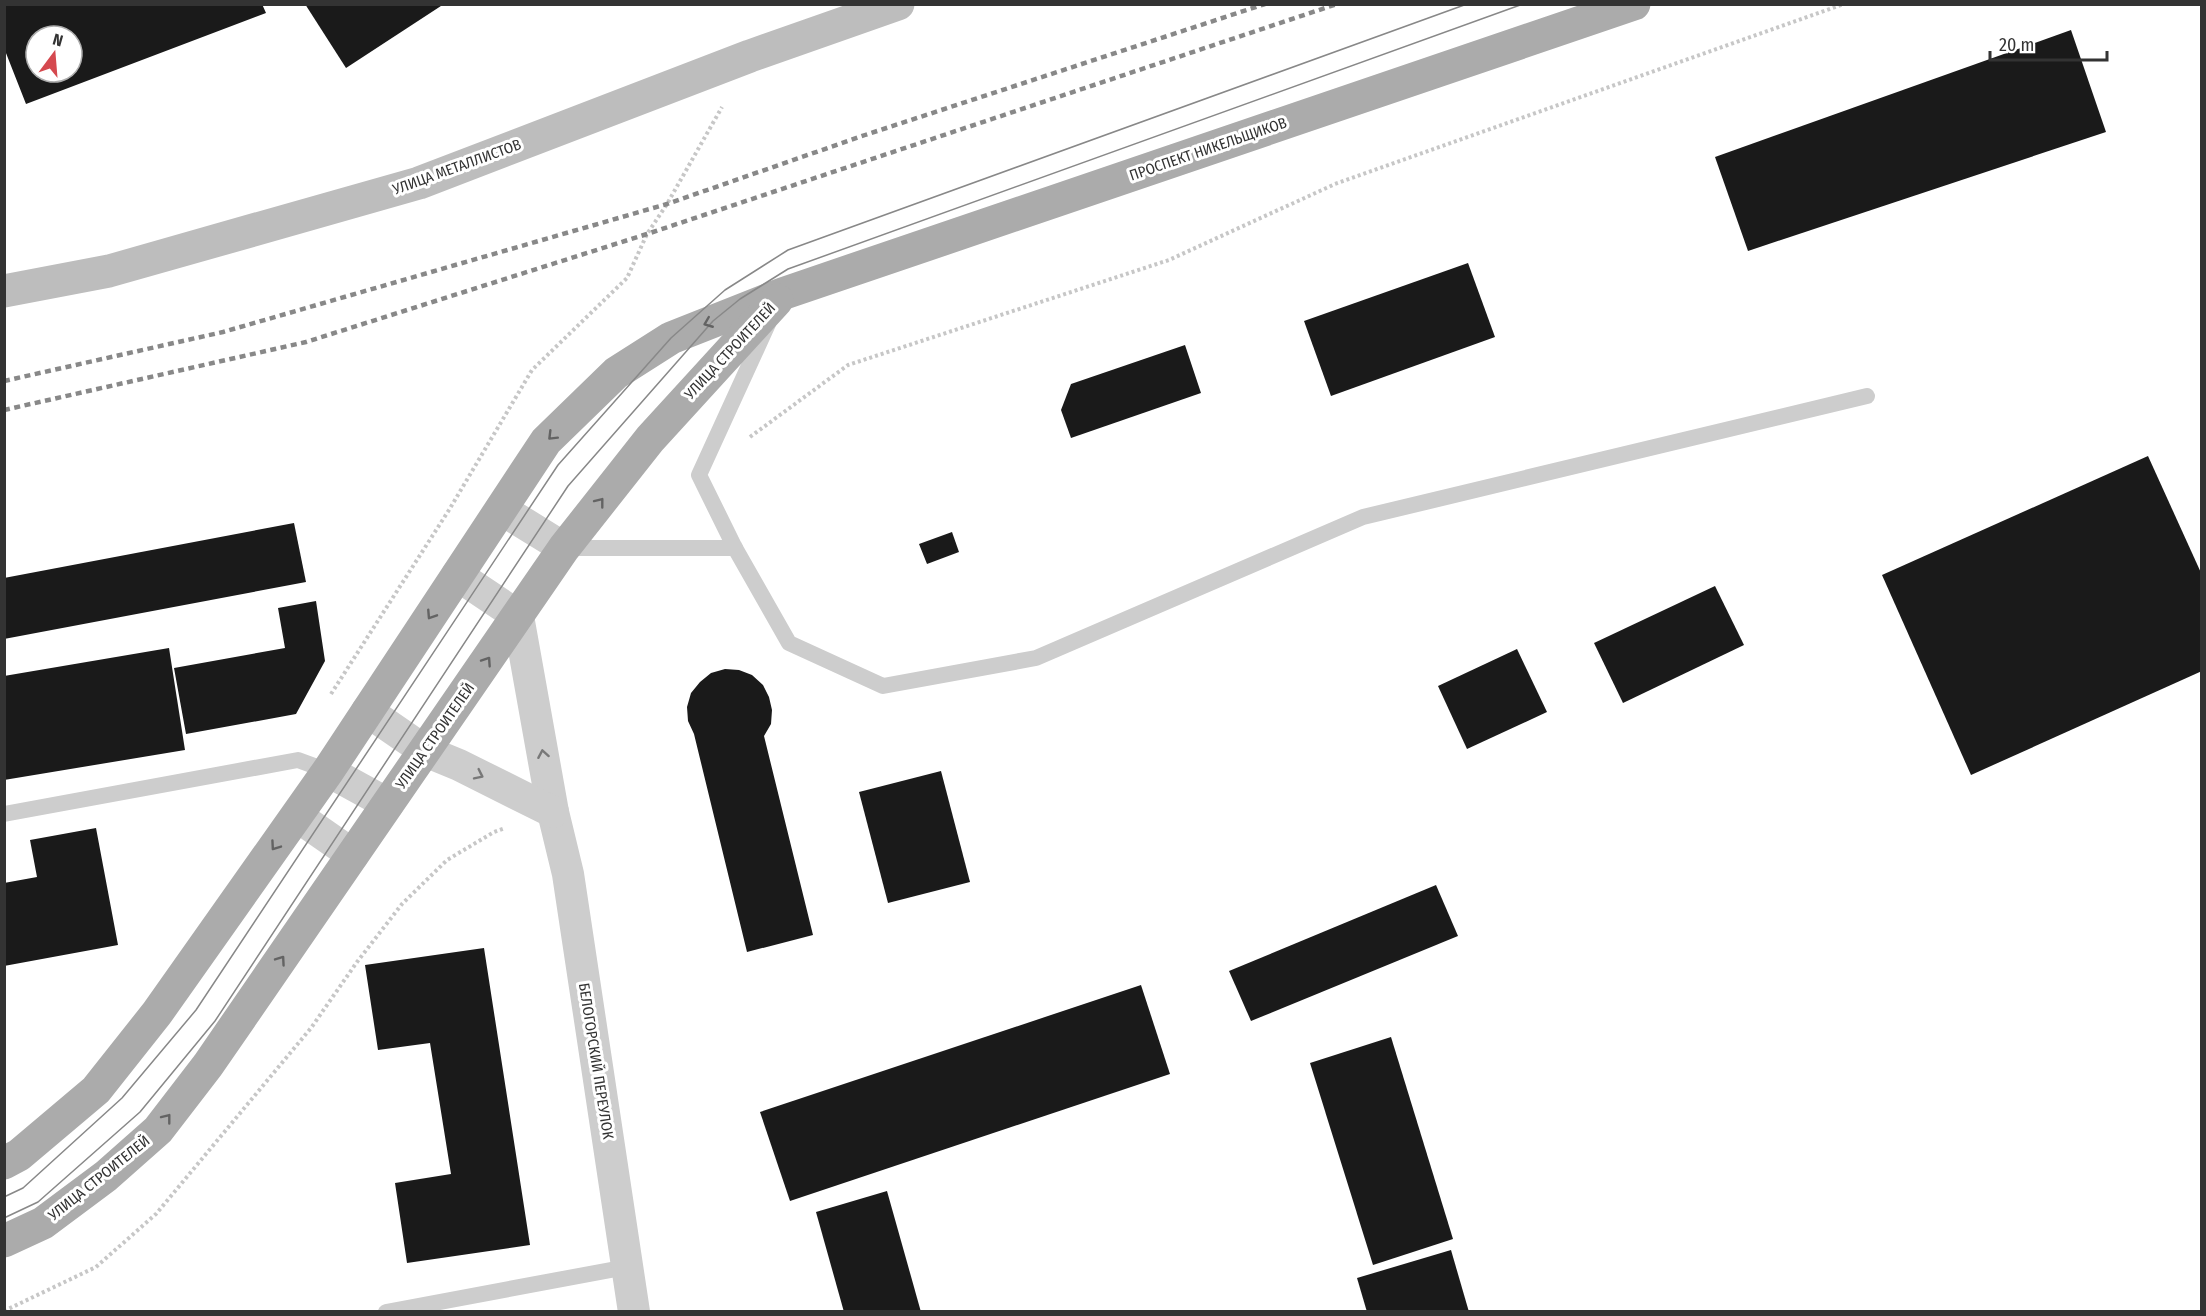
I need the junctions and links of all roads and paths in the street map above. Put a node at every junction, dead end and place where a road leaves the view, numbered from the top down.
1 (898, 4) edge
2 (1634, 4) edge
3 (1844, 4) edge
4 (4, 291) edge
5 (782, 294) junction
6 (1867, 396) dead end
7 (745, 441) dead end
8 (501, 509) junction
9 (564, 548) junction
10 (735, 548) junction
11 (457, 575) junction
12 (518, 616) junction
13 (367, 711) junction
14 (425, 751) junction
15 (328, 771) junction
16 (388, 804) junction
17 (554, 812) junction
18 (4, 813) edge
19 (297, 816) junction
20 (353, 855) junction
21 (4, 1163) edge
22 (4, 1241) edge
23 (627, 1267) junction
24 (4, 1311) edge
25 (386, 1311) edge
26 (634, 1311) edge

1 - 4 main road, УЛИЦА МЕТАЛЛИСТОВ
2 - 5 main road, ПРОСПЕКТ НИКЕЛЬЩИКОВ
3 - 7 path
5 -> 8 main road, УЛИЦА СТРОИТЕЛЕЙ
9 -> 5 main road, УЛИЦА СТРОИТЕЛЕЙ
5 - 10 lane
6 - 10 lane
8 - 9 street
8 - 11 main road, УЛИЦА СТРОИТЕЛЕЙ
9 - 10 lane
9 - 12 main road, УЛИЦА СТРОИТЕЛЕЙ
11 - 12 street
11 -> 13 main road, УЛИЦА СТРОИТЕЛЕЙ
14 -> 12 main road, УЛИЦА СТРОИТЕЛЕЙ
17 -> 12 street, БЕЛОГОРСКИЙ ПЕРЕУЛОК
13 - 14 street
13 - 15 main road, УЛИЦА СТРОИТЕЛЕЙ
14 - 16 main road, УЛИЦА СТРОИТЕЛЕЙ
14 -> 17 street
15 - 16 street
15 - 18 lane
15 - 19 main road, УЛИЦА СТРОИТЕЛЕЙ
16 - 20 main road, УЛИЦА СТРОИТЕЛЕЙ
17 - 23 street, БЕЛОГОРСКИЙ ПЕРЕУЛОК
17 - 24 path
19 - 20 street
19 -> 21 main road, УЛИЦА СТРОИТЕЛЕЙ
22 -> 20 main road, УЛИЦА СТРОИТЕЛЕЙ
23 - 25 lane
23 - 26 street, БЕЛОГОРСКИЙ ПЕРЕУЛОК

